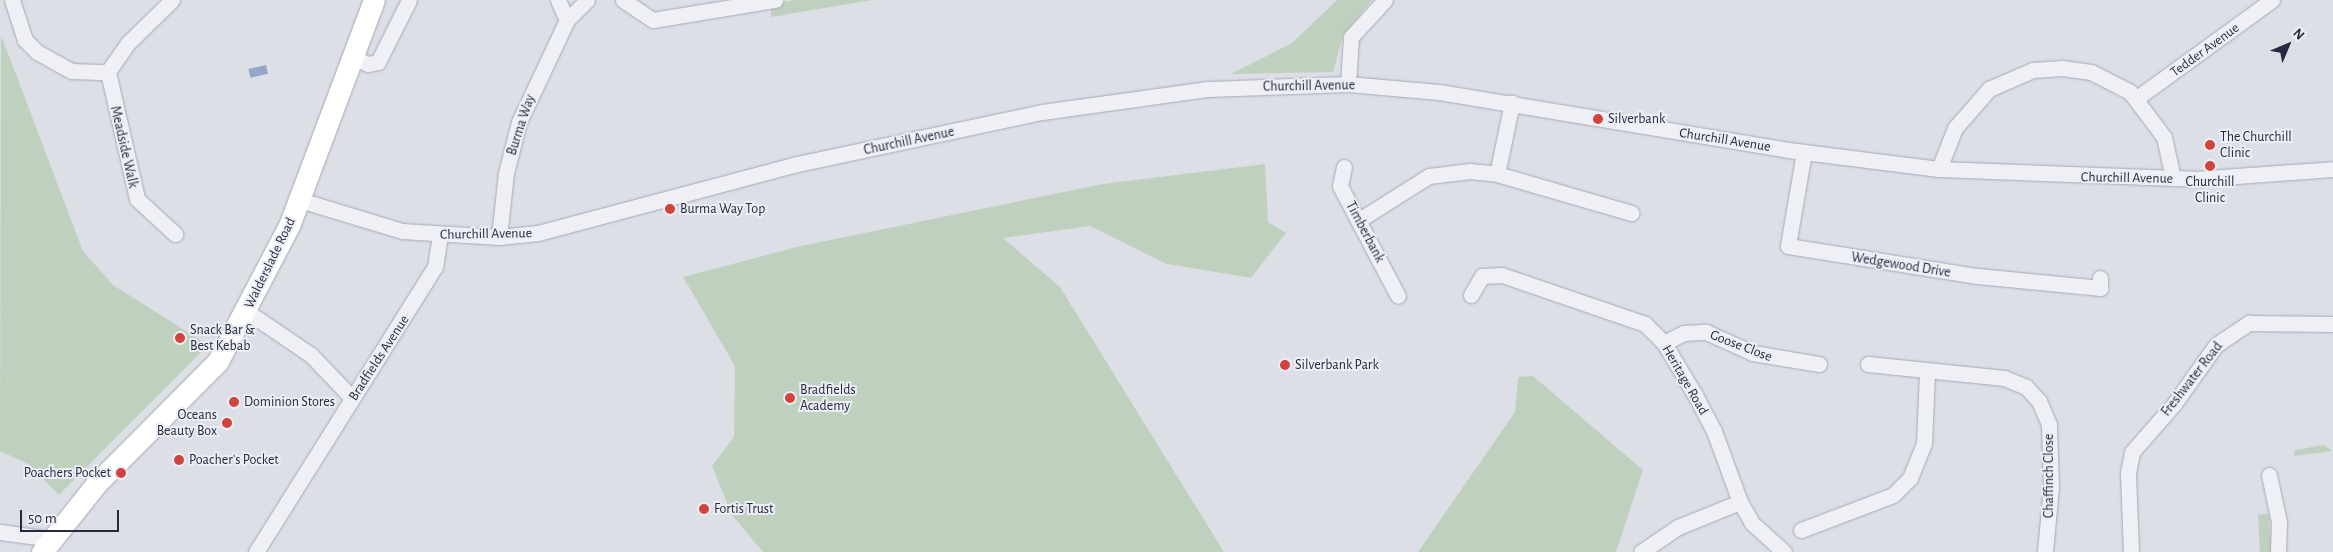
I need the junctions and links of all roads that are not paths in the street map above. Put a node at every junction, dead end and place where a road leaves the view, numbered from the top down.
1 (12, 0) edge
2 (172, 0) edge
3 (374, 0) edge
4 (409, 0) edge
5 (558, 0) edge
6 (587, 0) edge
7 (623, 0) edge
8 (775, 0) edge
9 (1386, 0) edge
10 (2272, 0) edge
11 (754, 2) edge
12 (567, 20) junction
13 (354, 58) junction
14 (108, 72) junction
15 (1348, 84) junction
16 (2137, 98) junction
17 (1512, 104) junction
18 (1804, 152) junction
19 (1344, 167) dead end
20 (1938, 169) junction
21 (2333, 169) edge
22 (1497, 174) junction
23 (2173, 178) junction
24 (300, 200) junction
25 (1631, 213) dead end
26 (1360, 220) junction
27 (175, 234) dead end
28 (440, 235) junction
29 (499, 236) junction
30 (2100, 278) dead end
31 (1472, 295) dead end
32 (1398, 296) dead end
33 (246, 312) junction
34 (2333, 324) edge
35 (1664, 343) junction
36 (1819, 364) dead end
37 (1868, 364) dead end
38 (1927, 370) junction
39 (352, 398) junction
40 (2269, 475) dead end
41 (1740, 502) junction
42 (1801, 530) dead end
43 (0, 532) edge
44 (47, 545) edge
45 (256, 552) edge
46 (1641, 552) edge
47 (1784, 552) edge
48 (2045, 552) edge
49 (2131, 552) edge
50 (2278, 552) edge

1 - 14 street
2 - 14 street
3 - 13 street, Walderslade Road
4 - 13 street
5 - 12 street
6 - 12 street, Burma Way
7 - 11 street
8 - 11 street
9 - 15 street
10 - 16 street, Tedder Avenue
12 - 29 street, Burma Way
13 - 24 street, Walderslade Road
14 - 27 street, Meadside Walk
15 - 17 street, Churchill Avenue
15 - 29 street, Churchill Avenue
16 - 20 street
16 - 23 street
17 - 18 street, Churchill Avenue
17 - 22 street
18 - 20 street, Churchill Avenue
18 - 30 street, Wedgewood Drive
19 - 26 street, Timberbank
20 - 23 street, Churchill Avenue
21 - 23 street, Churchill Avenue
22 - 25 street
22 - 26 street
24 - 28 street, Churchill Avenue
24 - 33 street, Walderslade Road
26 - 32 street, Timberbank
28 - 29 street, Churchill Avenue
28 - 39 street, Bradfields Avenue
31 - 35 street, Heritage Road
33 - 39 street
33 - 44 street, Walderslade Road
34 - 49 street, Freshwater Road
35 - 36 street, Goose Close
35 - 41 street, Heritage Road
37 - 38 street, Chaffinch Close
38 - 42 street
38 - 48 street, Chaffinch Close
39 - 45 street, Bradfields Avenue
40 - 50 street
41 - 46 street
41 - 47 street, Heritage Road
43 - 44 street

